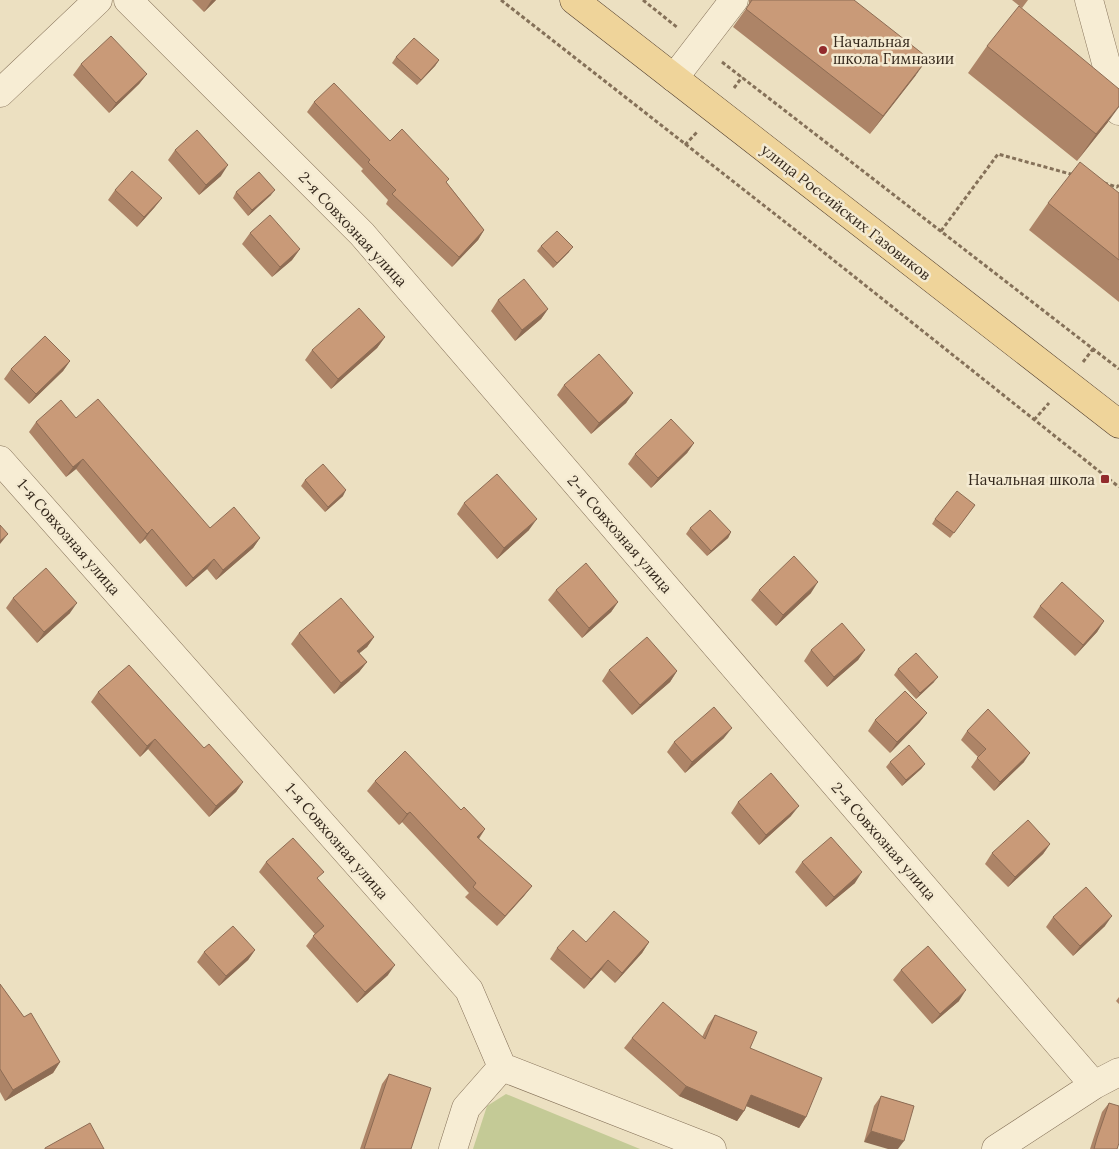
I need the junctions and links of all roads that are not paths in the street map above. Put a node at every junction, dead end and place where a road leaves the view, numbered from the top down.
1 (98, 0) edge
2 (128, 0) edge
3 (574, 0) edge
4 (734, 0) edge
5 (1089, 0) edge
6 (674, 78) junction
7 (0, 93) edge
8 (1119, 111) edge
9 (1119, 424) edge
10 (0, 460) edge
11 (502, 1067) junction
12 (1119, 1072) edge
13 (1094, 1085) junction
14 (453, 1149) edge
15 (712, 1149) edge
16 (996, 1149) edge

1 - 7 street
2 - 13 street, 2-я Совхозная улица
3 - 6 main road, улица Российских Газовиков
4 - 6 street
5 - 8 street
6 - 9 main road, улица Российских Газовиков
10 - 11 street, 1-я Совхозная улица
11 - 14 street
11 - 15 street
12 - 13 street
13 - 16 street

